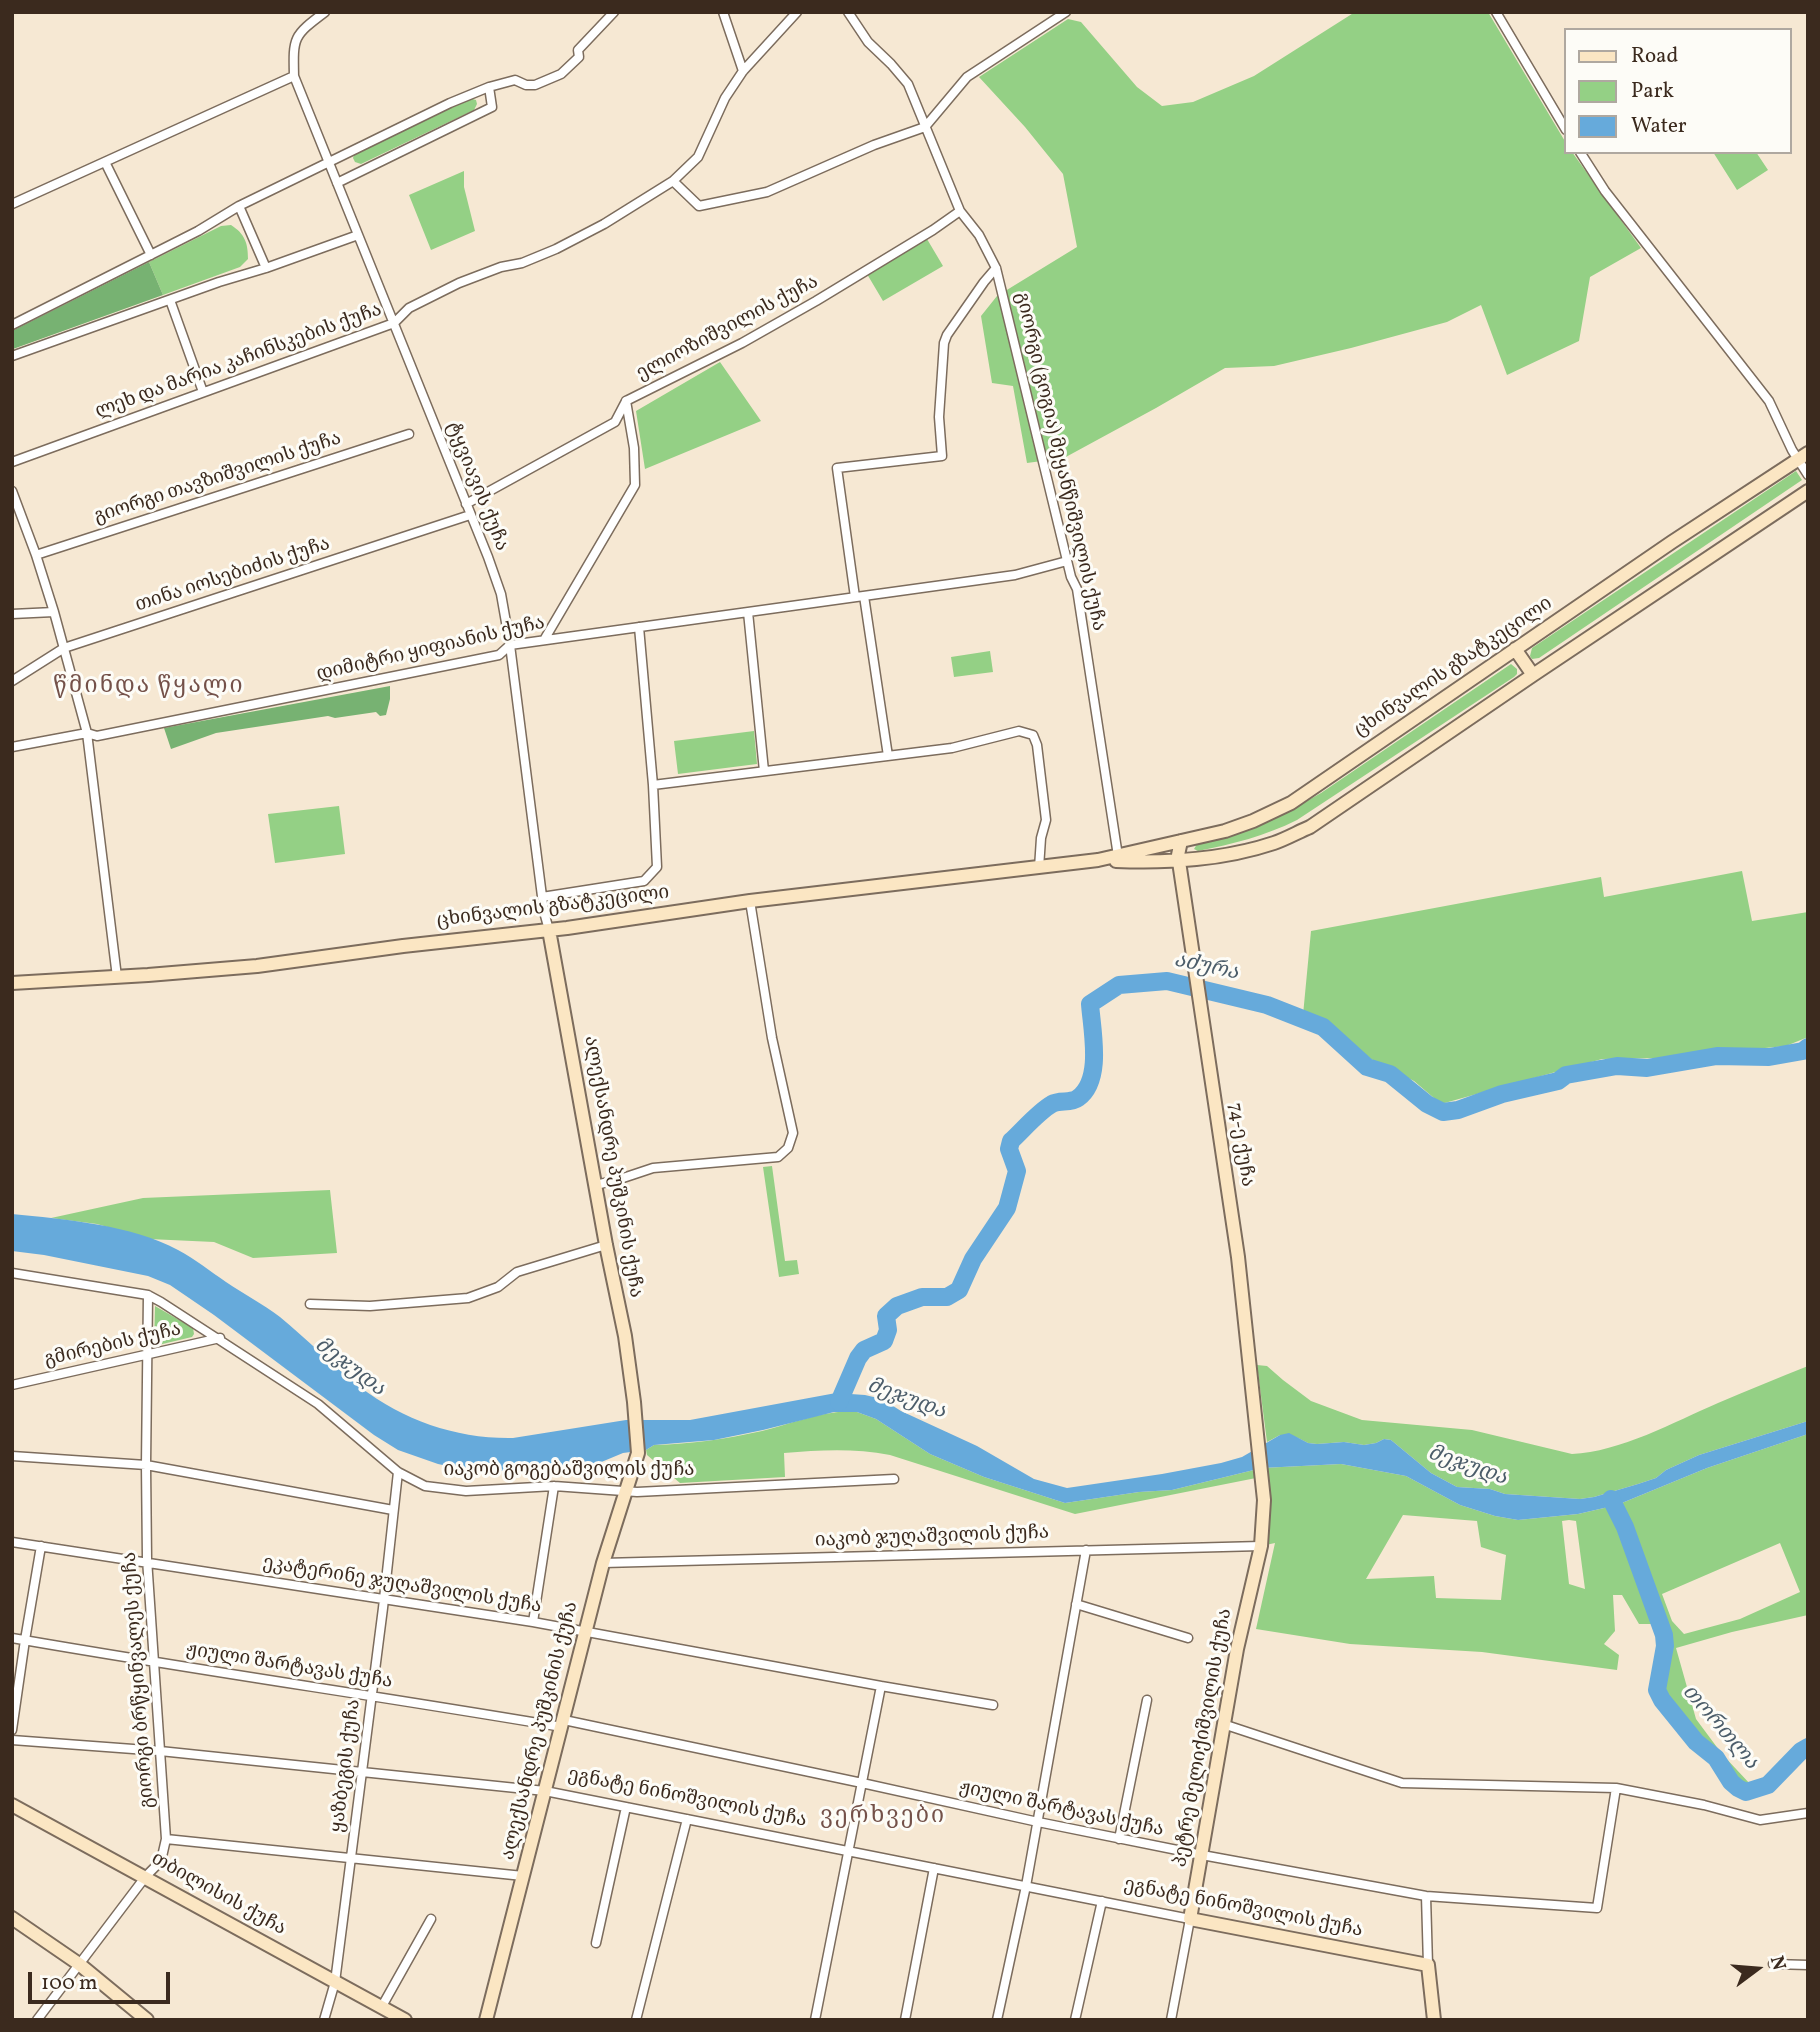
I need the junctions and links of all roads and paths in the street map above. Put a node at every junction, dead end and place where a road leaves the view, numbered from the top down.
1 (325, 12) edge
2 (614, 12) edge
3 (723, 12) edge
4 (797, 12) edge
5 (848, 12) edge
6 (1066, 12) edge
7 (1496, 12) edge
8 (743, 71) junction
9 (294, 76) junction
10 (489, 88) junction
11 (925, 127) junction
12 (1564, 127) edge
13 (1581, 154) edge
14 (105, 162) junction
15 (328, 162) junction
16 (673, 181) junction
17 (337, 183) junction
18 (12, 204) edge
19 (239, 206) junction
20 (960, 211) junction
21 (358, 235) junction
22 (151, 255) junction
23 (266, 268) junction
24 (996, 268) junction
25 (170, 300) junction
26 (394, 323) junction
27 (12, 325) edge
28 (12, 356) edge
29 (203, 391) junction
30 (626, 401) junction
31 (409, 434) dead end
32 (1803, 457) edge
33 (12, 462) edge
34 (1808, 475) edge
35 (12, 491) edge
36 (1808, 491) edge
37 (466, 504) junction
38 (16, 511) edge
39 (471, 515) junction
40 (36, 555) junction
41 (1067, 561) junction
42 (860, 596) junction
43 (54, 612) junction
44 (748, 612) junction
45 (12, 614) edge
46 (639, 627) junction
47 (544, 640) junction
48 (510, 645) junction
49 (64, 648) junction
50 (1516, 649) junction
51 (1533, 675) junction
52 (12, 681) edge
53 (87, 733) junction
54 (12, 747) edge
55 (888, 756) junction
56 (764, 771) junction
57 (653, 785) junction
58 (1181, 841) junction
59 (1118, 856) junction
60 (1098, 860) junction
61 (1180, 861) junction
62 (1039, 867) junction
63 (542, 897) junction
64 (750, 901) junction
65 (549, 930) junction
66 (117, 977) junction
67 (12, 983) edge
68 (596, 1185) junction
69 (606, 1245) junction
70 (12, 1273) edge
71 (148, 1295) junction
72 (310, 1304) dead end
73 (220, 1338) junction
74 (147, 1355) junction
75 (12, 1385) edge
76 (12, 1456) edge
77 (146, 1465) junction
78 (398, 1472) junction
79 (894, 1479) dead end
80 (554, 1486) junction
81 (627, 1492) junction
82 (393, 1510) junction
83 (12, 1542) edge
84 (41, 1546) junction
85 (1261, 1546) junction
86 (1086, 1550) junction
87 (147, 1562) junction
88 (603, 1563) junction
89 (383, 1600) junction
90 (1076, 1604) junction
91 (533, 1622) junction
92 (587, 1631) junction
93 (12, 1638) edge
94 (1188, 1638) dead end
95 (25, 1640) junction
96 (154, 1663) junction
97 (881, 1686) junction
98 (371, 1695) junction
99 (1147, 1700) dead end
100 (993, 1705) dead end
101 (563, 1723) junction
102 (1223, 1724) junction
103 (12, 1730) edge
104 (12, 1740) edge
105 (160, 1751) junction
106 (362, 1772) junction
107 (862, 1783) junction
108 (1616, 1788) junction
109 (545, 1791) junction
110 (12, 1805) edge
111 (626, 1807) junction
112 (1808, 1813) edge
113 (687, 1819) junction
114 (1038, 1822) junction
115 (166, 1839) junction
116 (1119, 1839) junction
117 (849, 1851) junction
118 (1202, 1856) junction
119 (352, 1857) junction
120 (934, 1868) junction
121 (146, 1876) junction
122 (523, 1876) junction
123 (1026, 1886) junction
124 (1426, 1896) junction
125 (1102, 1902) junction
126 (12, 1918) edge
127 (431, 1919) dead end
128 (1190, 1919) junction
129 (596, 1943) dead end
130 (79, 1964) junction
131 (1773, 1964) dead end
132 (1428, 1965) junction
133 (1807, 1965) edge
134 (1808, 1970) edge
135 (335, 1982) junction
136 (381, 2008) junction
137 (37, 2020) edge
138 (147, 2020) edge
139 (324, 2020) edge
140 (405, 2020) edge
141 (486, 2020) edge
142 (636, 2020) edge
143 (815, 2020) edge
144 (905, 2020) edge
145 (997, 2020) edge
146 (1075, 2020) edge
147 (1171, 2020) edge
148 (1434, 2020) edge

1 - 9 street
2 - 10 street
3 - 8 street
4 - 8 street, ლეხ და მარია კაჩინსკების ქუჩა
5 - 11 street, გიორგი (გოგია) მეყანწიშვილის ქუჩა
6 - 11 street
7 - 12 street
8 - 16 street, ლეხ და მარია კაჩინსკების ქუჩა
9 - 14 street
9 - 15 street, ტყვიავის ქუჩა
10 - 15 street
10 - 17 street
11 - 16 street
11 - 20 street, გიორგი (გოგია) მეყანწიშვილის ქუჩა
13 - 32 street
14 - 18 street
14 - 22 street
15 - 17 street, ტყვიავის ქუჩა
15 - 19 street
16 - 26 street, ლეხ და მარია კაჩინსკების ქუჩა
17 - 21 street, ტყვიავის ქუჩა
19 - 22 street
19 - 23 street
20 - 24 street, გიორგი (გოგია) მეყანწიშვილის ქუჩა
20 - 30 street, ელიოზიშვილის ქუჩა
21 - 23 street
21 - 26 street, ტყვიავის ქუჩა
22 - 27 street
23 - 25 street
24 - 41 street, გიორგი (გოგია) მეყანწიშვილის ქუჩა
24 - 42 street
25 - 28 street
25 - 29 street
26 - 29 street, ლეხ და მარია კაჩინსკების ქუჩა
26 - 37 street, ტყვიავის ქუჩა
29 - 33 street, ლეხ და მარია კაჩინსკების ქუჩა
30 - 37 street
30 - 47 street, ელიოზიშვილის ქუჩა
31 - 40 street, გიორგი თავზიშვილის ქუჩა
32 - 34 street
32 - 50 main road, ცხინვალის გზატკეცილი
35 - 38 street
36 - 51 main road, ცხინვალის გზატკეცილი
37 - 39 street, ტყვიავის ქუჩა
38 - 40 street
39 - 48 street, ტყვიავის ქუჩა
39 - 49 street, თინა იოსებიძის ქუჩა
40 - 43 street
41 - 42 street, დიმიტრი ყიფიანის ქუჩა
41 - 59 street, გიორგი (გოგია) მეყანწიშვილის ქუჩა
42 - 44 street, დიმიტრი ყიფიანის ქუჩა
42 - 55 street
43 - 45 street
43 - 49 street
44 - 46 street, დიმიტრი ყიფიანის ქუჩა
44 - 56 street
46 - 47 street, დიმიტრი ყიფიანის ქუჩა
46 - 57 street
47 - 48 street, დიმიტრი ყიფიანის ქუჩა
48 - 53 street, დიმიტრი ყიფიანის ქუჩა
48 - 63 street, ტყვიავის ქუჩა
49 - 52 street, თინა იოსებიძის ქუჩა
49 - 53 street
50 - 51 main road
50 - 58 main road, ცხინვალის გზატკეცილი
51 - 61 main road, ცხინვალის გზატკეცილი
53 - 54 street, დიმიტრი ყიფიანის ქუჩა
53 - 66 street
55 - 56 street
55 - 62 street
56 - 57 street
57 - 63 street
58 - 59 main road, ცხინვალის გზატკეცილი
58 - 61 main road, 74-ე ქუჩა
59 - 60 main road, ცხინვალის გზატკეცილი
60 - 61 main road, ცხინვალის გზატკეცილი
60 - 62 main road, ცხინვალის გზატკეცილი
61 - 85 main road, 74-ე ქუჩა
62 - 64 main road, ცხინვალის გზატკეცილი
63 - 65 street, ტყვიავის ქუჩა
64 - 65 main road, ცხინვალის გზატკეცილი
64 - 68 street
65 - 66 main road, ცხინვალის გზატკეცილი
65 - 68 main road, ალექსანდრე პუშკინის ქუჩა
66 - 67 main road, ცხინვალის გზატკეცილი
68 - 69 main road, ალექსანდრე პუშკინის ქუჩა
69 - 72 street
69 - 81 main road, ალექსანდრე პუშკინის ქუჩა
70 - 71 street, იაკობ გოგებაშვილის ქუჩა
71 - 73 street, იაკობ გოგებაშვილის ქუჩა
71 - 74 street, გიორგი ბრწყინვალეს ქუჩა
73 - 74 street, გმირების ქუჩა
73 - 78 street, იაკობ გოგებაშვილის ქუჩა
74 - 75 street, გმირების ქუჩა
74 - 77 street, გიორგი ბრწყინვალეს ქუჩა
76 - 77 street
77 - 82 street
77 - 87 street, გიორგი ბრწყინვალეს ქუჩა
78 - 80 street, იაკობ გოგებაშვილის ქუჩა
78 - 82 street, ყაზბეგის ქუჩა
79 - 81 street, იაკობ გოგებაშვილის ქუჩა
80 - 81 street, იაკობ გოგებაშვილის ქუჩა
80 - 91 street
81 - 88 main road, ალექსანდრე პუშკინის ქუჩა
82 - 89 street, ყაზბეგის ქუჩა
83 - 84 street, ეკატერინე ჯუღაშვილის ქუჩა
84 - 87 street, ეკატერინე ჯუღაშვილის ქუჩა
84 - 95 street
85 - 86 street, იაკობ ჯუღაშვილის ქუჩა
85 - 102 main road, პეტრე მელიქიშვილის ქუჩა
86 - 88 street, იაკობ ჯუღაშვილის ქუჩა
86 - 90 street
87 - 89 street, ეკატერინე ჯუღაშვილის ქუჩა
87 - 96 street, გიორგი ბრწყინვალეს ქუჩა
88 - 92 main road, ალექსანდრე პუშკინის ქუჩა
89 - 91 street, ეკატერინე ჯუღაშვილის ქუჩა
89 - 98 street, ყაზბეგის ქუჩა
90 - 94 street
90 - 114 street
91 - 92 street, ეკატერინე ჯუღაშვილის ქუჩა
92 - 97 street, ეკატერინე ჯუღაშვილის ქუჩა
92 - 101 main road, ალექსანდრე პუშკინის ქუჩა
93 - 95 street, ჟიული შარტავას ქუჩა
95 - 96 street, ჟიული შარტავას ქუჩა
95 - 103 street
96 - 98 street, ჟიული შარტავას ქუჩა
96 - 105 street, გიორგი ბრწყინვალეს ქუჩა
97 - 100 street, ეკატერინე ჯუღაშვილის ქუჩა
97 - 107 street
98 - 101 street, ჟიული შარტავას ქუჩა
98 - 106 street, ყაზბეგის ქუჩა
99 - 116 street
101 - 107 street, ჟიული შარტავას ქუჩა
101 - 109 main road, ალექსანდრე პუშკინის ქუჩა
102 - 108 street
102 - 118 main road, პეტრე მელიქიშვილის ქუჩა
104 - 105 street, ეგნატე ნინოშვილის ქუჩა
105 - 106 street, ეგნატე ნინოშვილის ქუჩა
105 - 115 street, გიორგი ბრწყინვალეს ქუჩა
106 - 109 street, ეგნატე ნინოშვილის ქუჩა
106 - 119 street, ყაზბეგის ქუჩა
107 - 114 street, ჟიული შარტავას ქუჩა
107 - 117 street
108 - 112 street
108 - 124 street, ჟიული შარტავას ქუჩა
109 - 111 street, ეგნატე ნინოშვილის ქუჩა
109 - 122 main road, ალექსანდრე პუშკინის ქუჩა
110 - 121 main road, თბილისის ქუჩა
111 - 113 street, ეგნატე ნინოშვილის ქუჩა
111 - 129 street
113 - 117 street, ეგნატე ნინოშვილის ქუჩა
113 - 142 street
114 - 116 street, ჟიული შარტავას ქუჩა
114 - 123 street
115 - 119 street
115 - 121 street, გიორგი ბრწყინვალეს ქუჩა
116 - 118 street, ჟიული შარტავას ქუჩა
117 - 120 street, ეგნატე ნინოშვილის ქუჩა
117 - 143 street
118 - 124 street, ჟიული შარტავას ქუჩა
118 - 128 main road, პეტრე მელიქიშვილის ქუჩა
119 - 122 street
119 - 135 street, ყაზბეგის ქუჩა
120 - 123 street, ეგნატე ნინოშვილის ქუჩა
120 - 144 street
121 - 130 street, გიორგი ბრწყინვალეს ქუჩა
121 - 135 main road, თბილისის ქუჩა
122 - 141 main road, ალექსანდრე პუშკინის ქუჩა
123 - 125 street, ეგნატე ნინოშვილის ქუჩა
123 - 145 street
124 - 132 street
125 - 128 street, ეგნატე ნინოშვილის ქუჩა
125 - 146 street
126 - 130 main road
127 - 136 street
128 - 132 main road, ეგნატე ნინოშვილის ქუჩა
128 - 147 street, პეტრე მელიქიშვილის ქუჩა
130 - 137 street, გიორგი ბრწყინვალეს ქუჩა
130 - 138 main road
131 - 133 street
132 - 148 main road
133 - 134 street
135 - 136 main road, თბილისის ქუჩა
135 - 139 street, ყაზბეგის ქუჩა
136 - 140 main road, თბილისის ქუჩა

